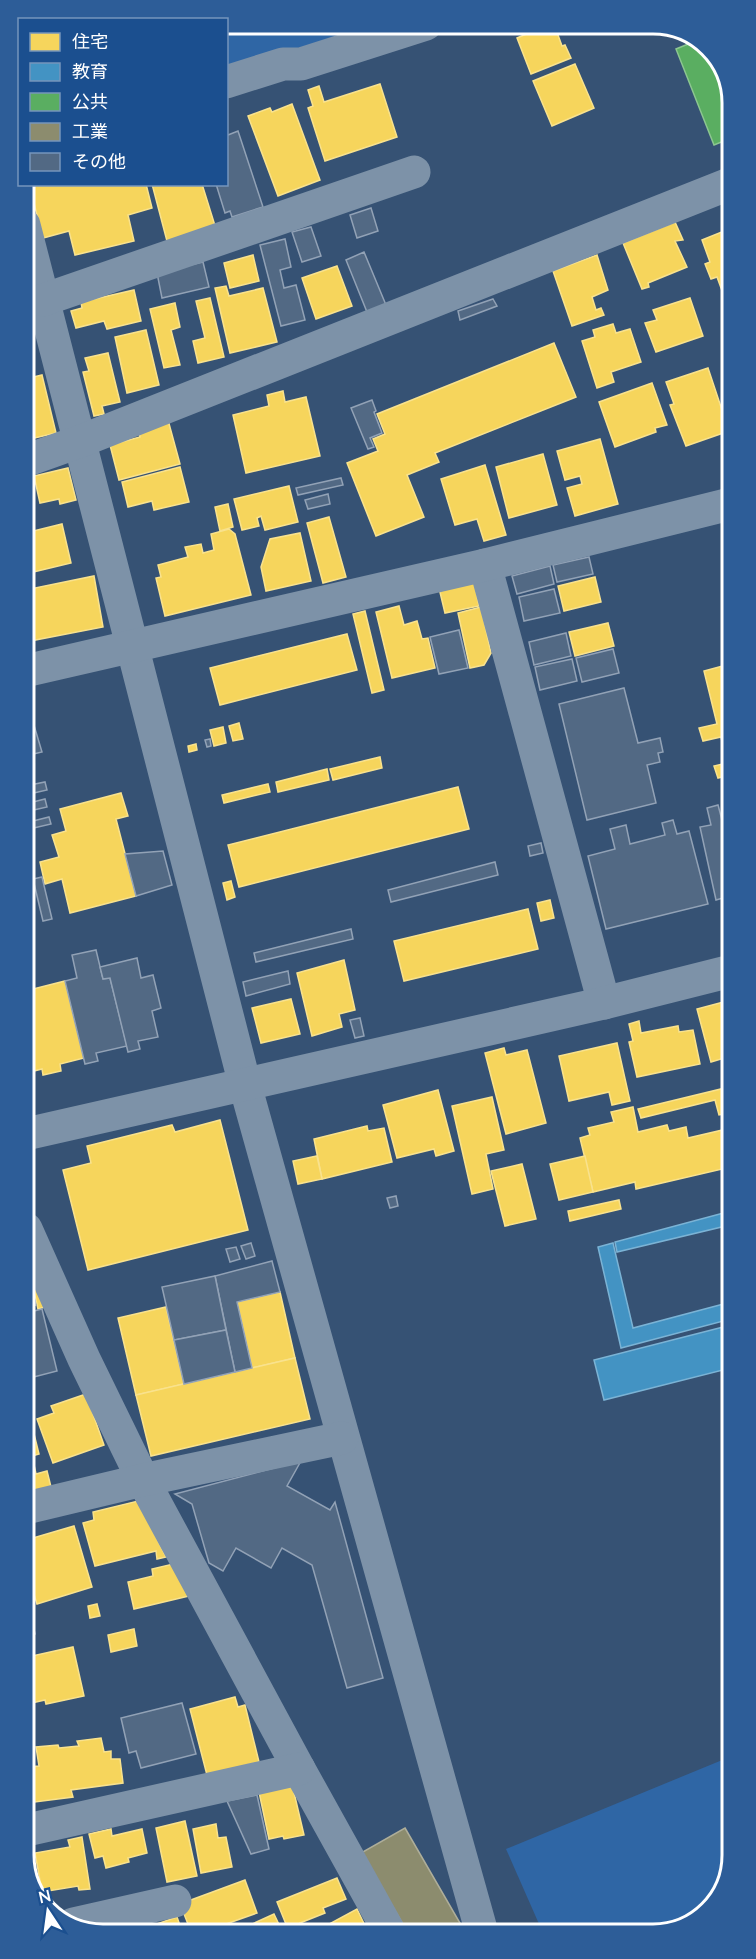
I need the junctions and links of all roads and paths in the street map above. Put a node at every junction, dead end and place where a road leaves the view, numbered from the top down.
1 (392, 35) edge
2 (228, 81) edge
3 (414, 172) dead end
4 (722, 187) edge
5 (35, 268) edge
6 (43, 300) junction
7 (81, 441) junction
8 (35, 457) edge
9 (722, 506) edge
10 (485, 565) junction
11 (133, 645) junction
12 (35, 669) edge
13 (722, 973) edge
14 (604, 1004) junction
15 (245, 1085) junction
16 (35, 1132) edge
17 (35, 1249) edge
18 (342, 1438) junction
19 (143, 1480) junction
20 (35, 1506) edge
21 (298, 1769) junction
22 (35, 1828) edge
23 (175, 1901) dead end
24 (84, 1922) edge
25 (384, 1924) edge
26 (479, 1924) edge

1 - 2 street
3 - 6 street
4 - 7 street
5 - 6 street
6 - 7 street
7 - 8 street
7 - 11 street
9 - 10 street
10 - 11 street
10 - 14 street
11 - 12 street
11 - 15 street
13 - 14 street
14 - 15 street
15 - 16 street
15 - 18 street
17 - 19 street
18 - 19 street
18 - 26 street
19 - 20 street
19 - 21 street
21 - 22 street
21 - 25 street
23 - 24 street

